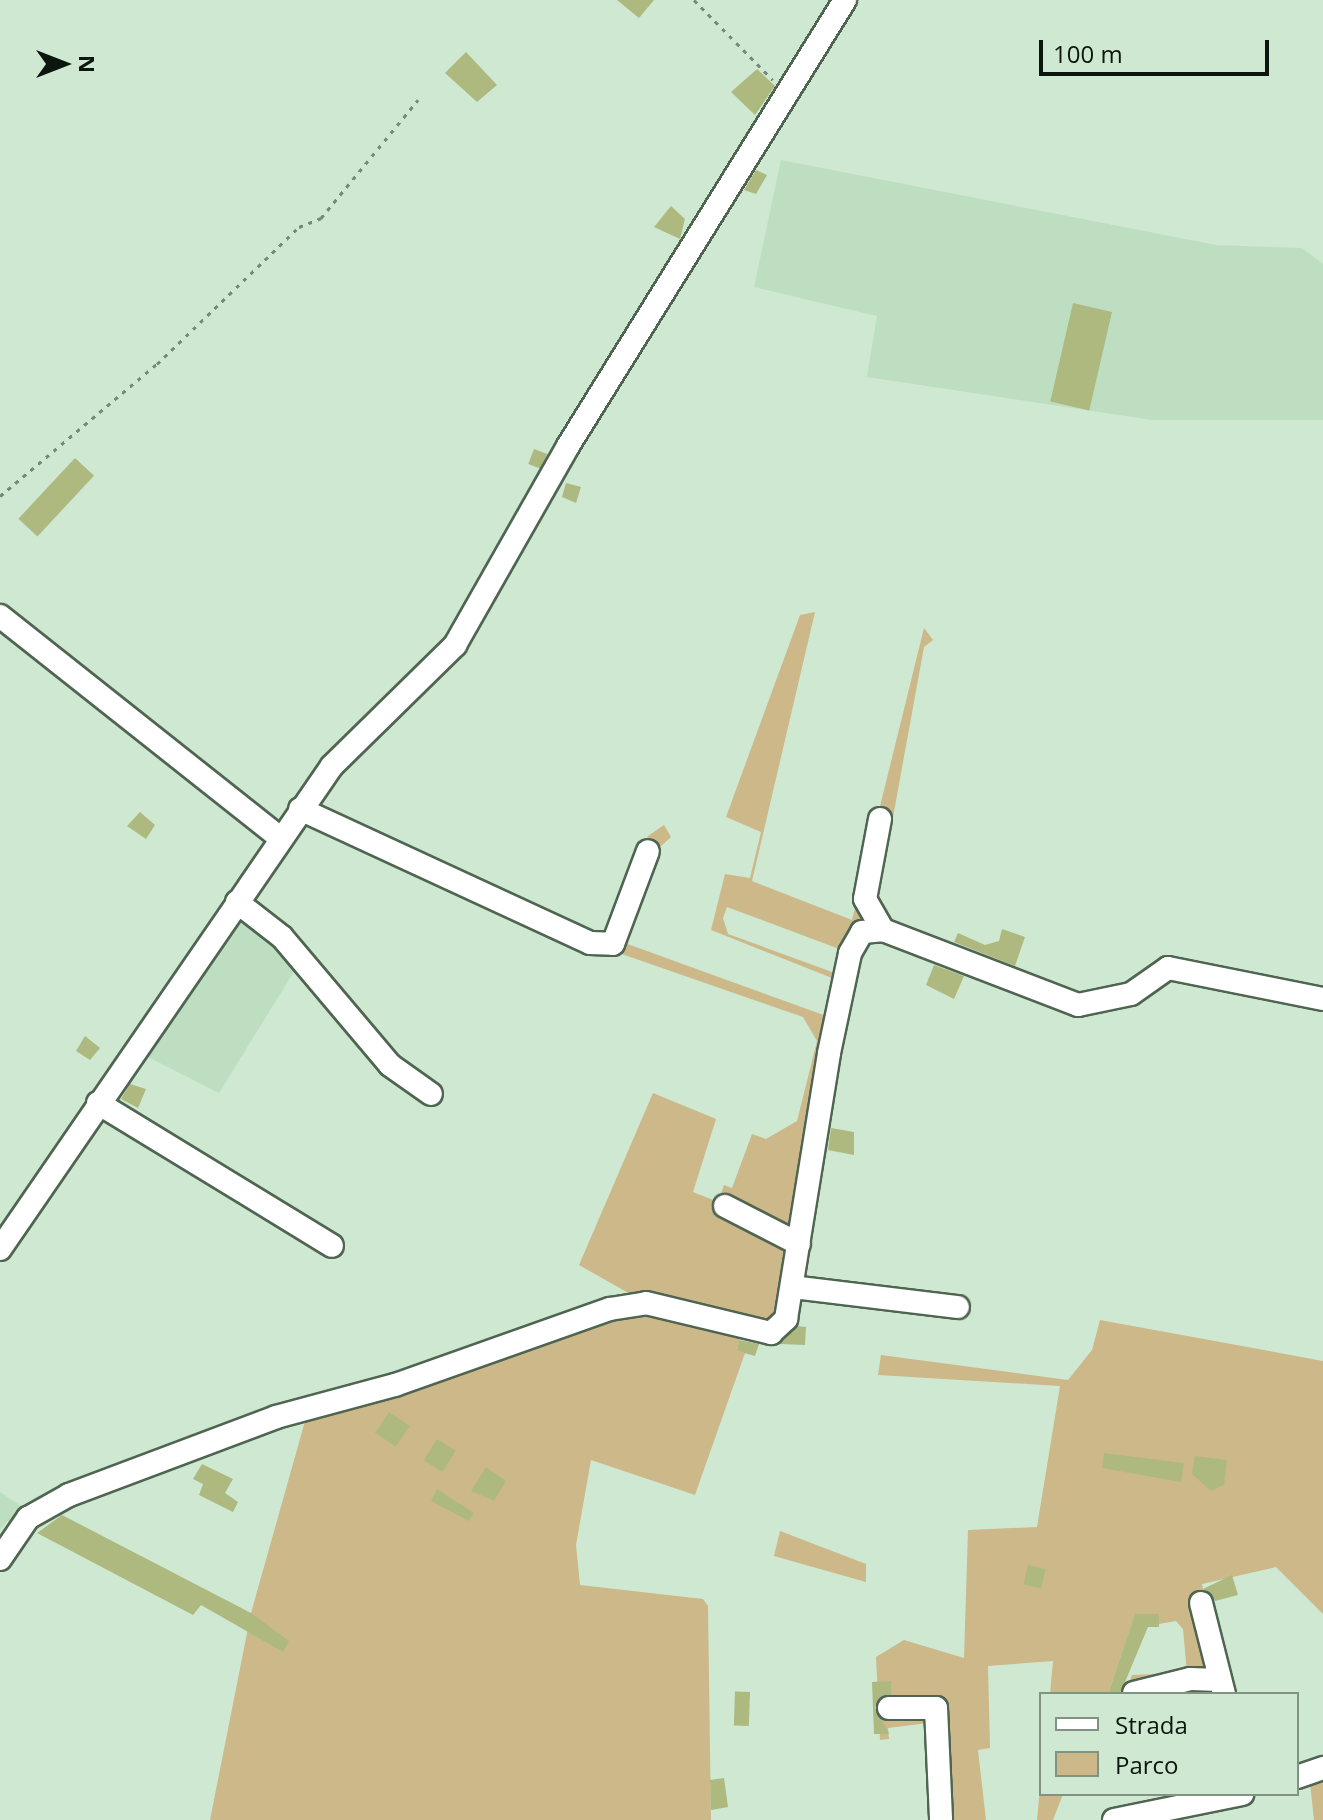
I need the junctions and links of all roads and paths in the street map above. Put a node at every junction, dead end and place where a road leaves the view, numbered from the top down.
1 (694, 0) edge
2 (845, 0) edge
3 (787, 94) junction
4 (418, 100) dead end
5 (0, 496) edge
6 (0, 616) edge
7 (300, 809) junction
8 (880, 819) dead end
9 (279, 837) junction
10 (648, 851) dead end
11 (237, 902) junction
12 (883, 930) junction
13 (1323, 999) edge
14 (431, 1094) dead end
15 (98, 1103) junction
16 (725, 1206) dead end
17 (799, 1244) junction
18 (332, 1246) dead end
19 (0, 1249) edge
20 (792, 1287) junction
21 (958, 1307) dead end
22 (0, 1559) edge
23 (1201, 1603) dead end
24 (1222, 1687) edge
25 (1138, 1692) edge
26 (889, 1708) dead end
27 (1323, 1768) edge
28 (1299, 1776) edge
29 (1232, 1796) edge
30 (941, 1820) edge
31 (1114, 1820) edge

1 - 3 path
2 - 3 street
3 - 7 street
4 - 5 path
6 - 9 street
7 - 9 street
7 - 10 street
8 - 12 street
9 - 11 street
11 - 14 street
11 - 15 street
12 - 13 street
12 - 17 street
15 - 18 street
15 - 19 street
16 - 17 street
17 - 20 street
20 - 21 street
20 - 22 street
23 - 24 street
24 - 25 street
26 - 30 street
27 - 28 street
29 - 31 street

